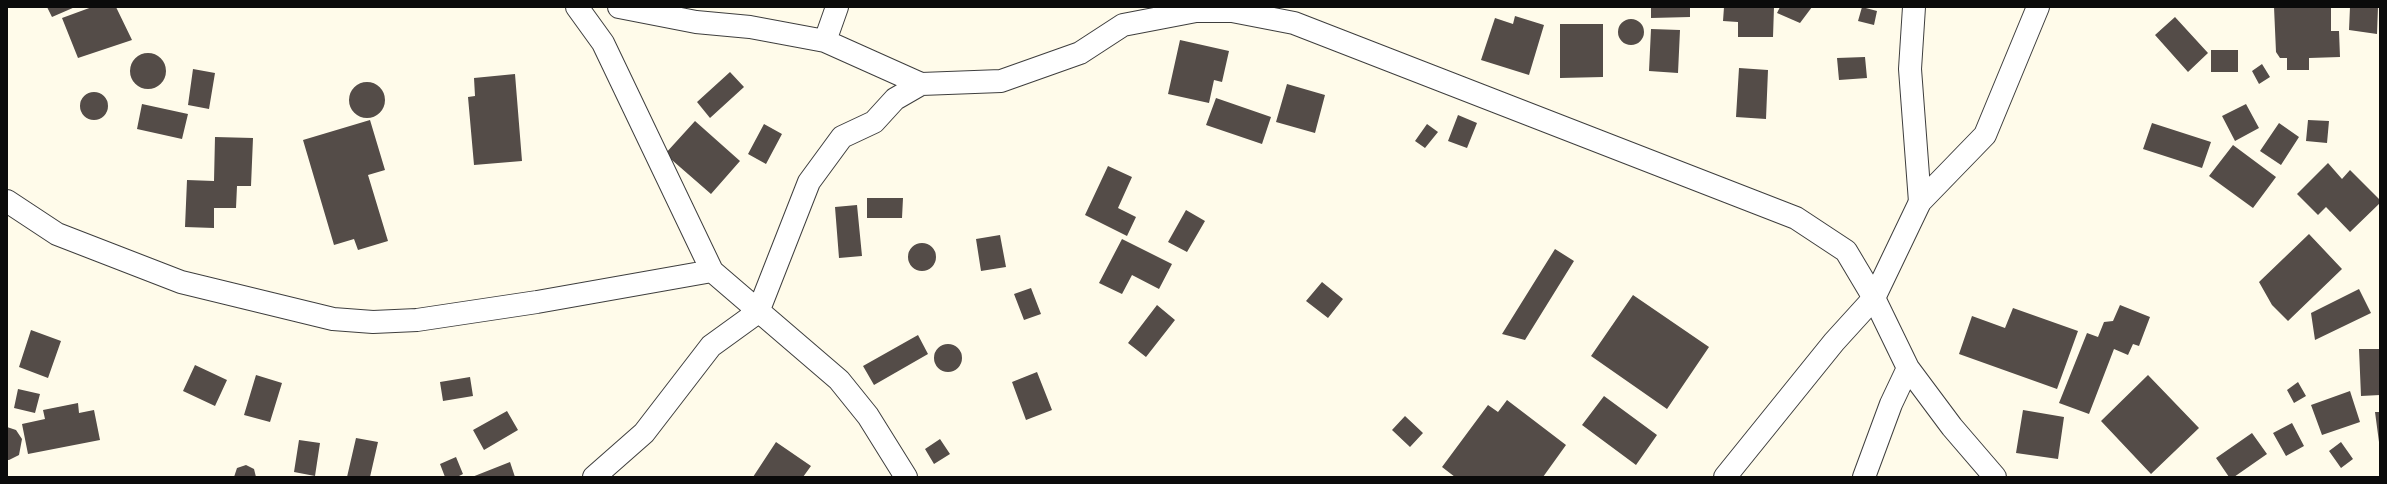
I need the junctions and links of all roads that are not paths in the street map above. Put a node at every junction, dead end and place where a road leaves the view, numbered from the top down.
1 (577, 7) edge
2 (620, 7) edge
3 (837, 7) edge
4 (1914, 7) edge
5 (2038, 7) edge
6 (1289, 15) edge
7 (825, 41) junction
8 (921, 84) junction
9 (7, 200) edge
10 (1920, 202) junction
11 (712, 270) junction
12 (1874, 298) junction
13 (758, 312) junction
14 (1908, 368) junction
15 (594, 477) edge
16 (906, 477) edge
17 (1726, 477) edge
18 (1864, 477) edge
19 (1995, 477) edge

1 - 11 street
2 - 7 street
3 - 7 street
4 - 10 street
5 - 10 street
6 - 8 street
6 - 12 street
7 - 8 street
8 - 13 street
9 - 11 street
10 - 12 street
11 - 13 street
12 - 14 street
12 - 17 street
13 - 15 street
13 - 16 street
14 - 18 street
14 - 19 street

